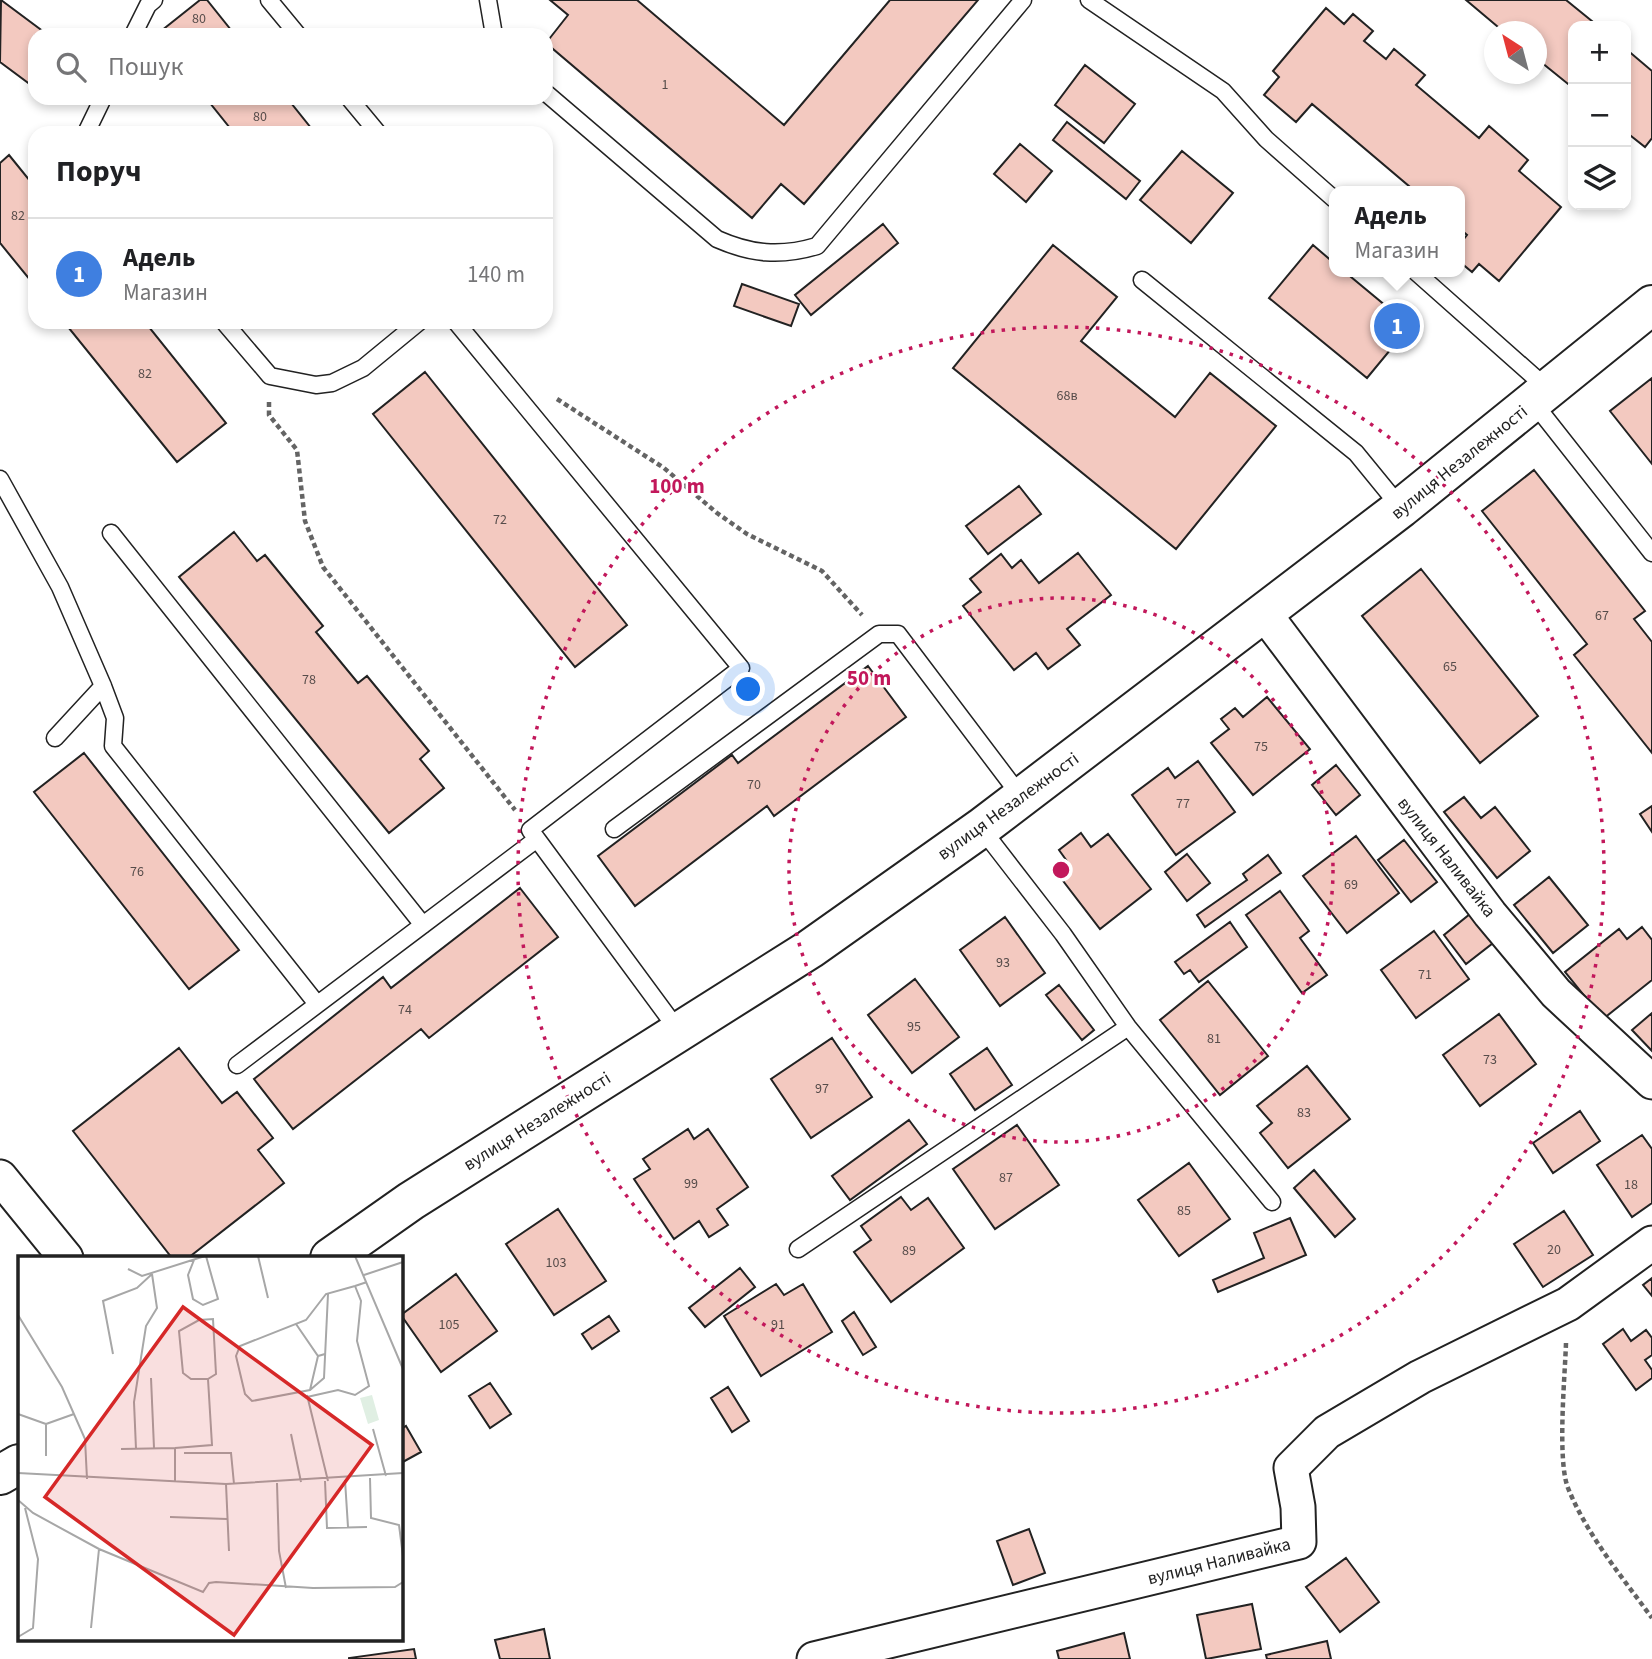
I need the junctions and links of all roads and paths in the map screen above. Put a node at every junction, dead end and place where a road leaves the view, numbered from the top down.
1 (154, 0) edge
2 (269, 0) edge
3 (488, 0) edge
4 (1023, 0) edge
5 (1088, 0) edge
6 (136, 28) edge
7 (292, 28) edge
8 (493, 28) edge
9 (553, 99) edge
10 (100, 105) edge
11 (355, 105) edge
12 (89, 126) edge
13 (372, 126) edge
14 (1329, 195) edge
15 (1421, 277) edge
16 (1142, 280) dead end
17 (1649, 313) edge
18 (230, 329) edge
19 (410, 329) edge
20 (462, 329) edge
21 (270, 376) junction
22 (547, 393) dead end
23 (1541, 396) junction
24 (0, 479) edge
25 (1401, 508) junction
26 (111, 533) dead end
27 (1652, 553) edge
28 (1264, 613) junction
29 (879, 634) junction
30 (103, 686) junction
31 (55, 738) dead end
32 (1022, 798) junction
33 (981, 828) junction
34 (614, 829) dead end
35 (533, 834) junction
36 (423, 925) junction
37 (317, 1004) junction
38 (1128, 1027) junction
39 (680, 1032) junction
40 (236, 1065) dead end
41 (1652, 1082) edge
42 (0, 1177) edge
43 (1272, 1202) dead end
44 (1652, 1242) edge
45 (798, 1249) dead end
46 (64, 1256) edge
47 (333, 1256) edge
48 (1568, 1304) junction
49 (18, 1465) edge
50 (0, 1475) edge
51 (1652, 1618) edge
52 (814, 1659) edge

1 - 6 lane
2 - 7 lane
3 - 8 lane
4 - 9 lane
5 - 14 lane
10 - 12 lane
11 - 13 lane
15 - 23 lane
16 - 25 lane
17 - 23 main road, вулиця Незалежності
18 - 21 lane
19 - 21 lane
20 - 35 lane
21 - 35 path
22 - 29 path
23 - 25 main road, вулиця Незалежності
23 - 27 lane
24 - 30 lane
25 - 28 main road, вулиця Незалежності
26 - 36 lane
28 - 32 main road, вулиця Незалежності
28 - 41 street, вулиця Наливайка
29 - 32 lane
29 - 34 lane
30 - 31 lane
30 - 37 lane
32 - 33 main road, вулиця Незалежності
33 - 38 lane
33 - 39 main road, вулиця Незалежності
35 - 36 lane
35 - 39 lane
36 - 37 lane
37 - 40 lane
38 - 43 lane
38 - 45 lane
39 - 47 main road, вулиця Незалежності
42 - 46 street
44 - 48 street, вулиця Наливайка
48 - 51 path
48 - 52 street, вулиця Наливайка
49 - 50 main road

